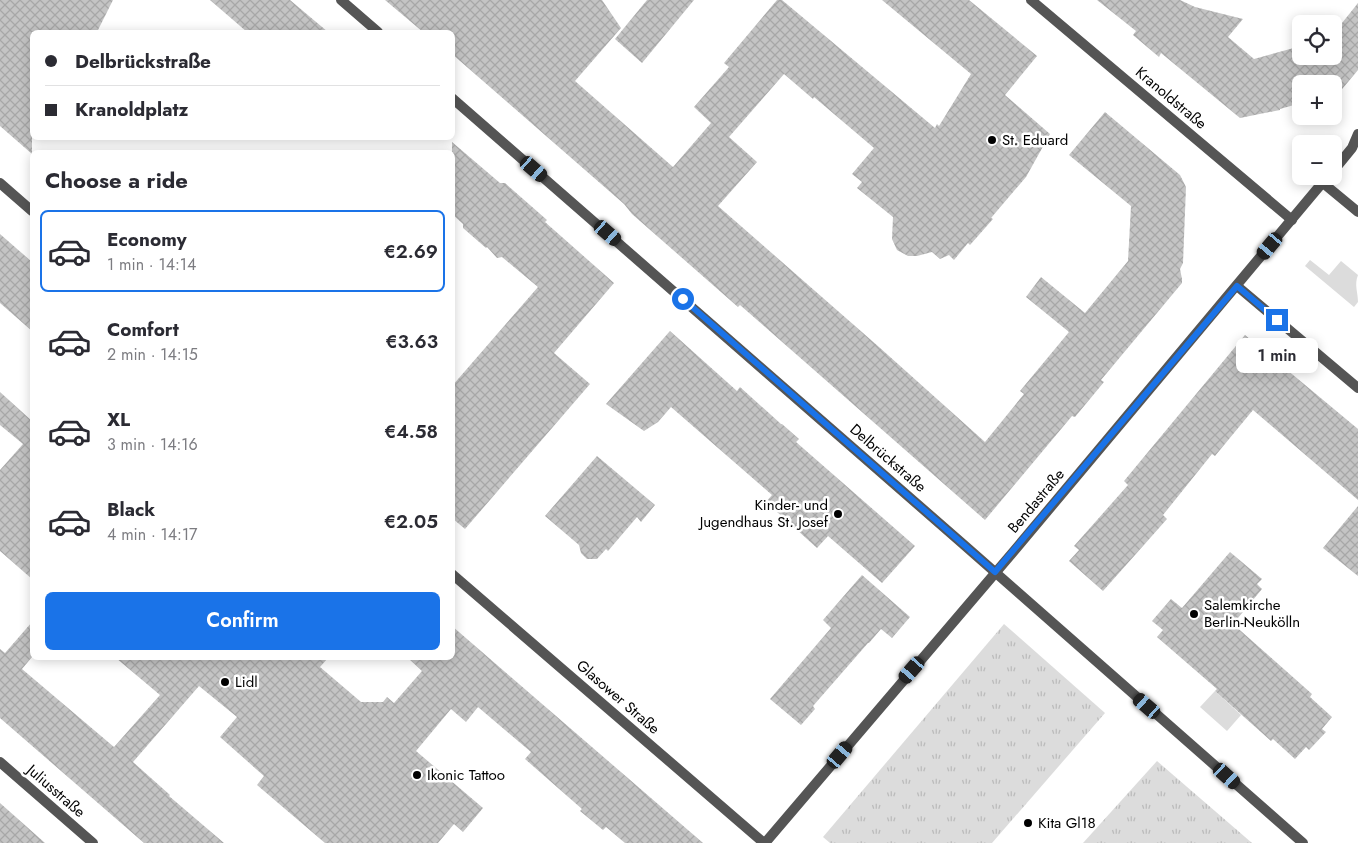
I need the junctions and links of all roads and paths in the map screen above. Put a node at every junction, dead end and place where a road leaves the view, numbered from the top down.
1 (341, 0) edge
2 (1031, 0) edge
3 (376, 30) edge
4 (455, 101) edge
5 (1358, 134) edge
6 (1355, 151) edge
7 (1342, 163) edge
8 (0, 183) edge
9 (1322, 185) edge
10 (1331, 185) edge
11 (30, 209) edge
12 (1358, 212) edge
13 (1292, 220) junction
14 (1237, 286) junction
15 (1358, 388) edge
16 (995, 572) junction
17 (455, 577) edge
18 (0, 762) edge
19 (93, 843) edge
20 (765, 843) edge
21 (1303, 843) edge

1 - 3 street
2 - 13 street, Kranoldstraße
4 - 16 street, Delbrückstraße
5 - 6 street
6 - 7 street
8 - 11 street
9 - 13 street, Bendastraße
10 - 12 street
13 - 14 street, Bendastraße
14 - 15 street
14 - 16 street, Bendastraße
16 - 20 street, Bendastraße
16 - 21 street, Delbrückstraße
17 - 20 street, Glasower Straße
18 - 19 street, Juliusstraße

